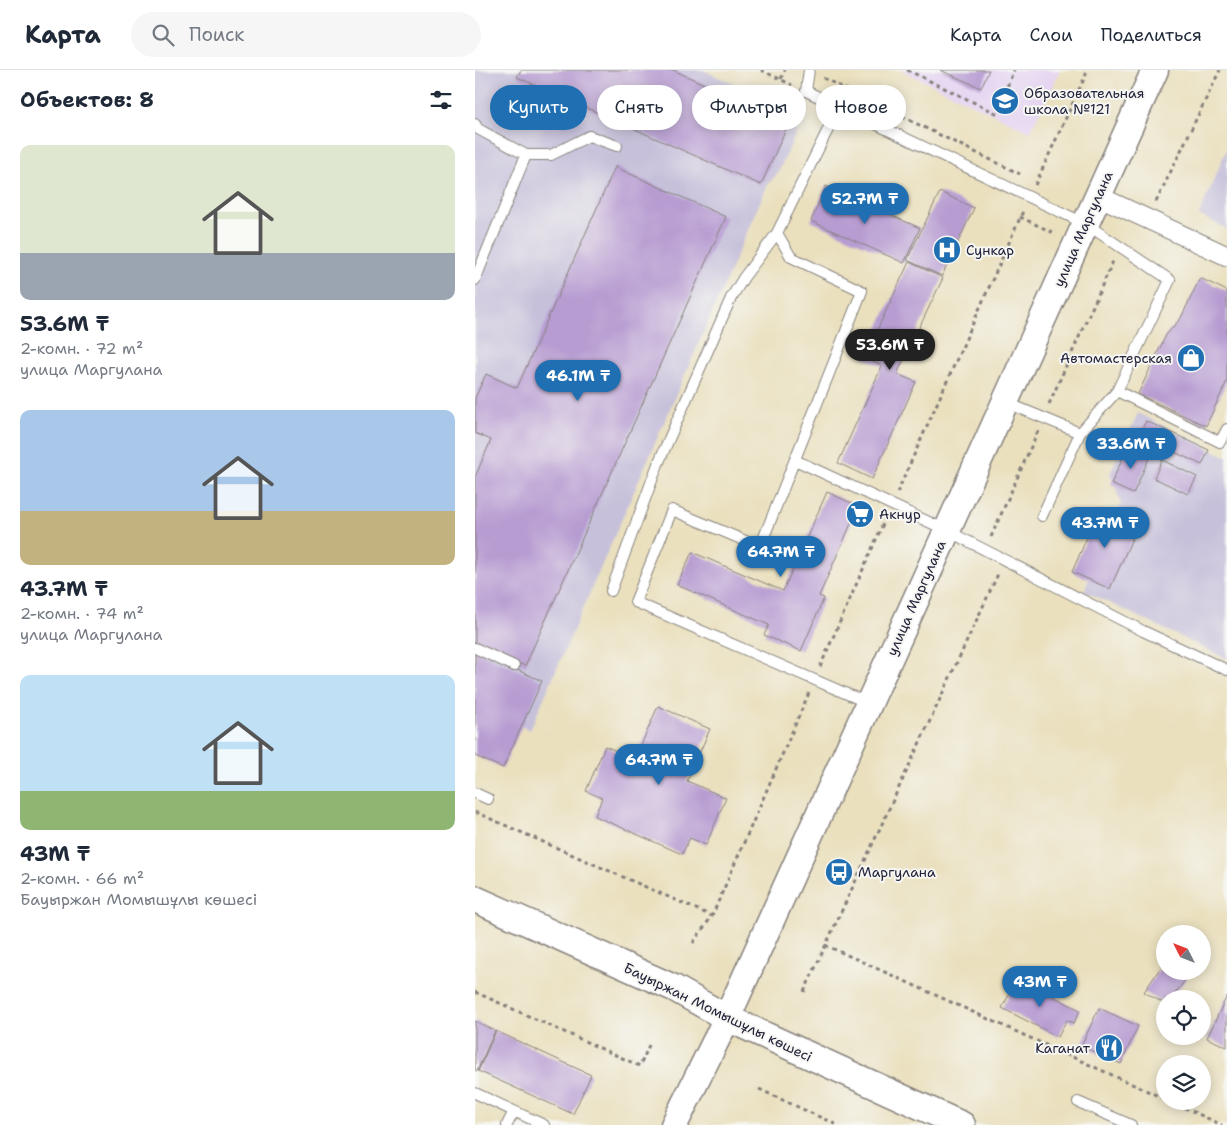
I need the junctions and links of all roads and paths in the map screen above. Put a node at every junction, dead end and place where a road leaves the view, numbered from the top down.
1 (761, 70) edge
2 (785, 70) edge
3 (907, 70) edge
4 (1014, 70) edge
5 (1155, 70) edge
6 (1221, 70) edge
7 (808, 71) edge
8 (781, 79) junction
9 (793, 85) edge
10 (806, 85) edge
11 (475, 124) edge
12 (828, 130) edge
13 (887, 130) edge
14 (617, 146) dead end
15 (526, 155) junction
16 (1027, 177) dead end
17 (1098, 196) junction
18 (1142, 215) junction
19 (1085, 224) junction
20 (777, 233) junction
21 (1120, 246) junction
22 (1227, 256) edge
23 (475, 280) edge
24 (1117, 391) junction
25 (1005, 402) junction
26 (1043, 418) junction
27 (1227, 429) edge
28 (1080, 433) junction
29 (795, 460) junction
30 (1042, 516) dead end
31 (946, 530) junction
32 (1004, 561) junction
33 (611, 591) dead end
34 (475, 648) edge
35 (514, 666) dead end
36 (1227, 670) edge
37 (868, 704) junction
38 (475, 793) edge
39 (488, 799) dead end
40 (475, 812) edge
41 (475, 899) edge
42 (712, 916) dead end
43 (825, 945) junction
44 (475, 992) edge
45 (804, 992) dead end
46 (727, 1018) junction
47 (649, 1045) dead end
48 (759, 1090) dead end
49 (475, 1093) edge
50 (1156, 1095) edge
51 (1078, 1102) dead end
52 (1190, 1110) edge
53 (514, 1111) junction
54 (507, 1125) edge
55 (544, 1125) edge
56 (675, 1125) edge
57 (837, 1125) edge
58 (962, 1125) edge
59 (1131, 1125) edge
60 (1222, 1125) edge

1 - 8 path
2 - 8 path
3 - 4 path
5 - 17 street, улица Маргулана
6 - 18 path
7 - 10 lane
7 - 16 path
8 - 9 path
11 - 15 lane
12 - 20 lane
13 - 19 lane
14 - 15 lane
15 - 23 lane
17 - 18 street
17 - 19 street, улица Маргулана
18 - 22 street
19 - 21 lane
19 - 25 street, улица Маргулана
20 - 29 lane
20 - 33 lane
21 - 24 lane
21 - 26 path
24 - 27 lane
24 - 28 lane
25 - 26 lane
25 - 31 street, улица Маргулана
26 - 28 lane
26 - 32 path
28 - 30 lane
29 - 31 lane
29 - 37 lane
31 - 32 lane
31 - 37 street, улица Маргулана
32 - 36 lane
32 - 43 path
34 - 35 lane
37 - 46 street, улица Маргулана
38 - 39 lane
40 - 42 path
41 - 46 street, Бауыржан Момышұлы көшесі
43 - 45 path
43 - 50 path
44 - 47 path
46 - 56 street, улица Маргулана
46 - 58 street, Бауыржан Момышұлы көшесі
48 - 57 path
49 - 53 lane
51 - 59 lane
52 - 60 path
53 - 54 lane
53 - 55 lane

